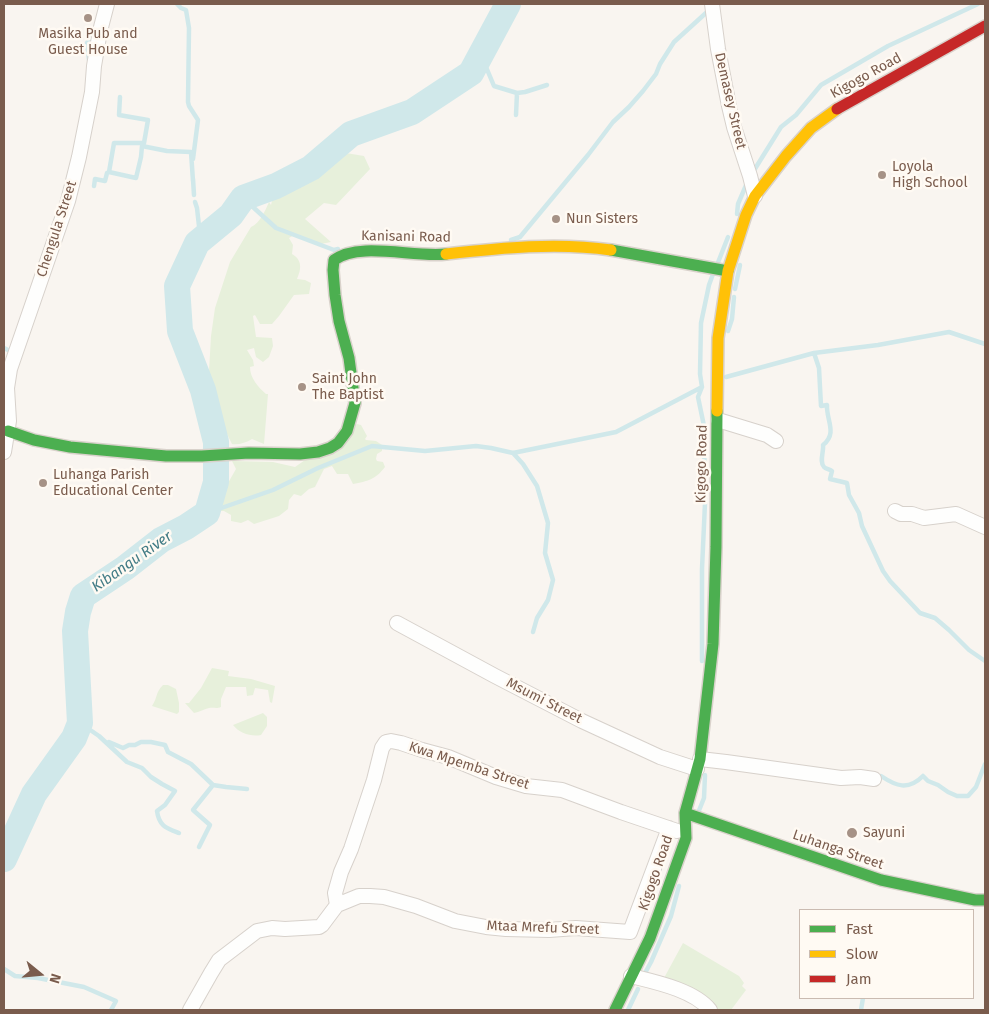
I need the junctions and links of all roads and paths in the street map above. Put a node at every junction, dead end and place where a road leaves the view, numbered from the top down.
1 (107, 4) edge
2 (712, 4) edge
3 (985, 26) edge
4 (755, 196) junction
5 (728, 271) junction
6 (718, 420) junction
7 (8, 431) junction
8 (776, 441) dead end
9 (4, 452) edge
10 (895, 511) dead end
11 (985, 527) edge
12 (397, 623) dead end
13 (698, 764) junction
14 (874, 779) dead end
15 (685, 813) junction
16 (668, 828) junction
17 (686, 838) junction
18 (985, 900) edge
19 (337, 905) junction
20 (630, 932) junction
21 (650, 938) junction
22 (631, 976) junction
23 (190, 1010) edge
24 (615, 1010) edge
25 (710, 1010) edge

1 - 7 street, Chengula Street
2 - 4 street, Demasey Street
3 - 4 street, Kigogo Road
4 - 5 street, Kigogo Road
5 - 6 street, Kigogo Road
5 - 7 street, Kanisani Road
6 - 8 street
6 - 13 street, Kigogo Road
7 - 9 street, Chengula Street
10 - 11 street
12 - 13 street, Msumi Street
13 - 14 street, Msumi Street
13 - 15 street, Kigogo Road
15 - 17 street, Kigogo Road
15 - 18 street, Luhanga Street
16 - 17 street, Kwa Mpemba Street
16 - 19 street, Kwa Mpemba Street
16 - 20 street
17 - 21 street, Kigogo Road
19 - 20 street, Mtaa Mrefu Street
19 - 23 street
20 - 21 street, Mtaa Mrefu Street
21 - 22 street, Kigogo Road
22 - 24 street, Kigogo Road
22 - 25 street

